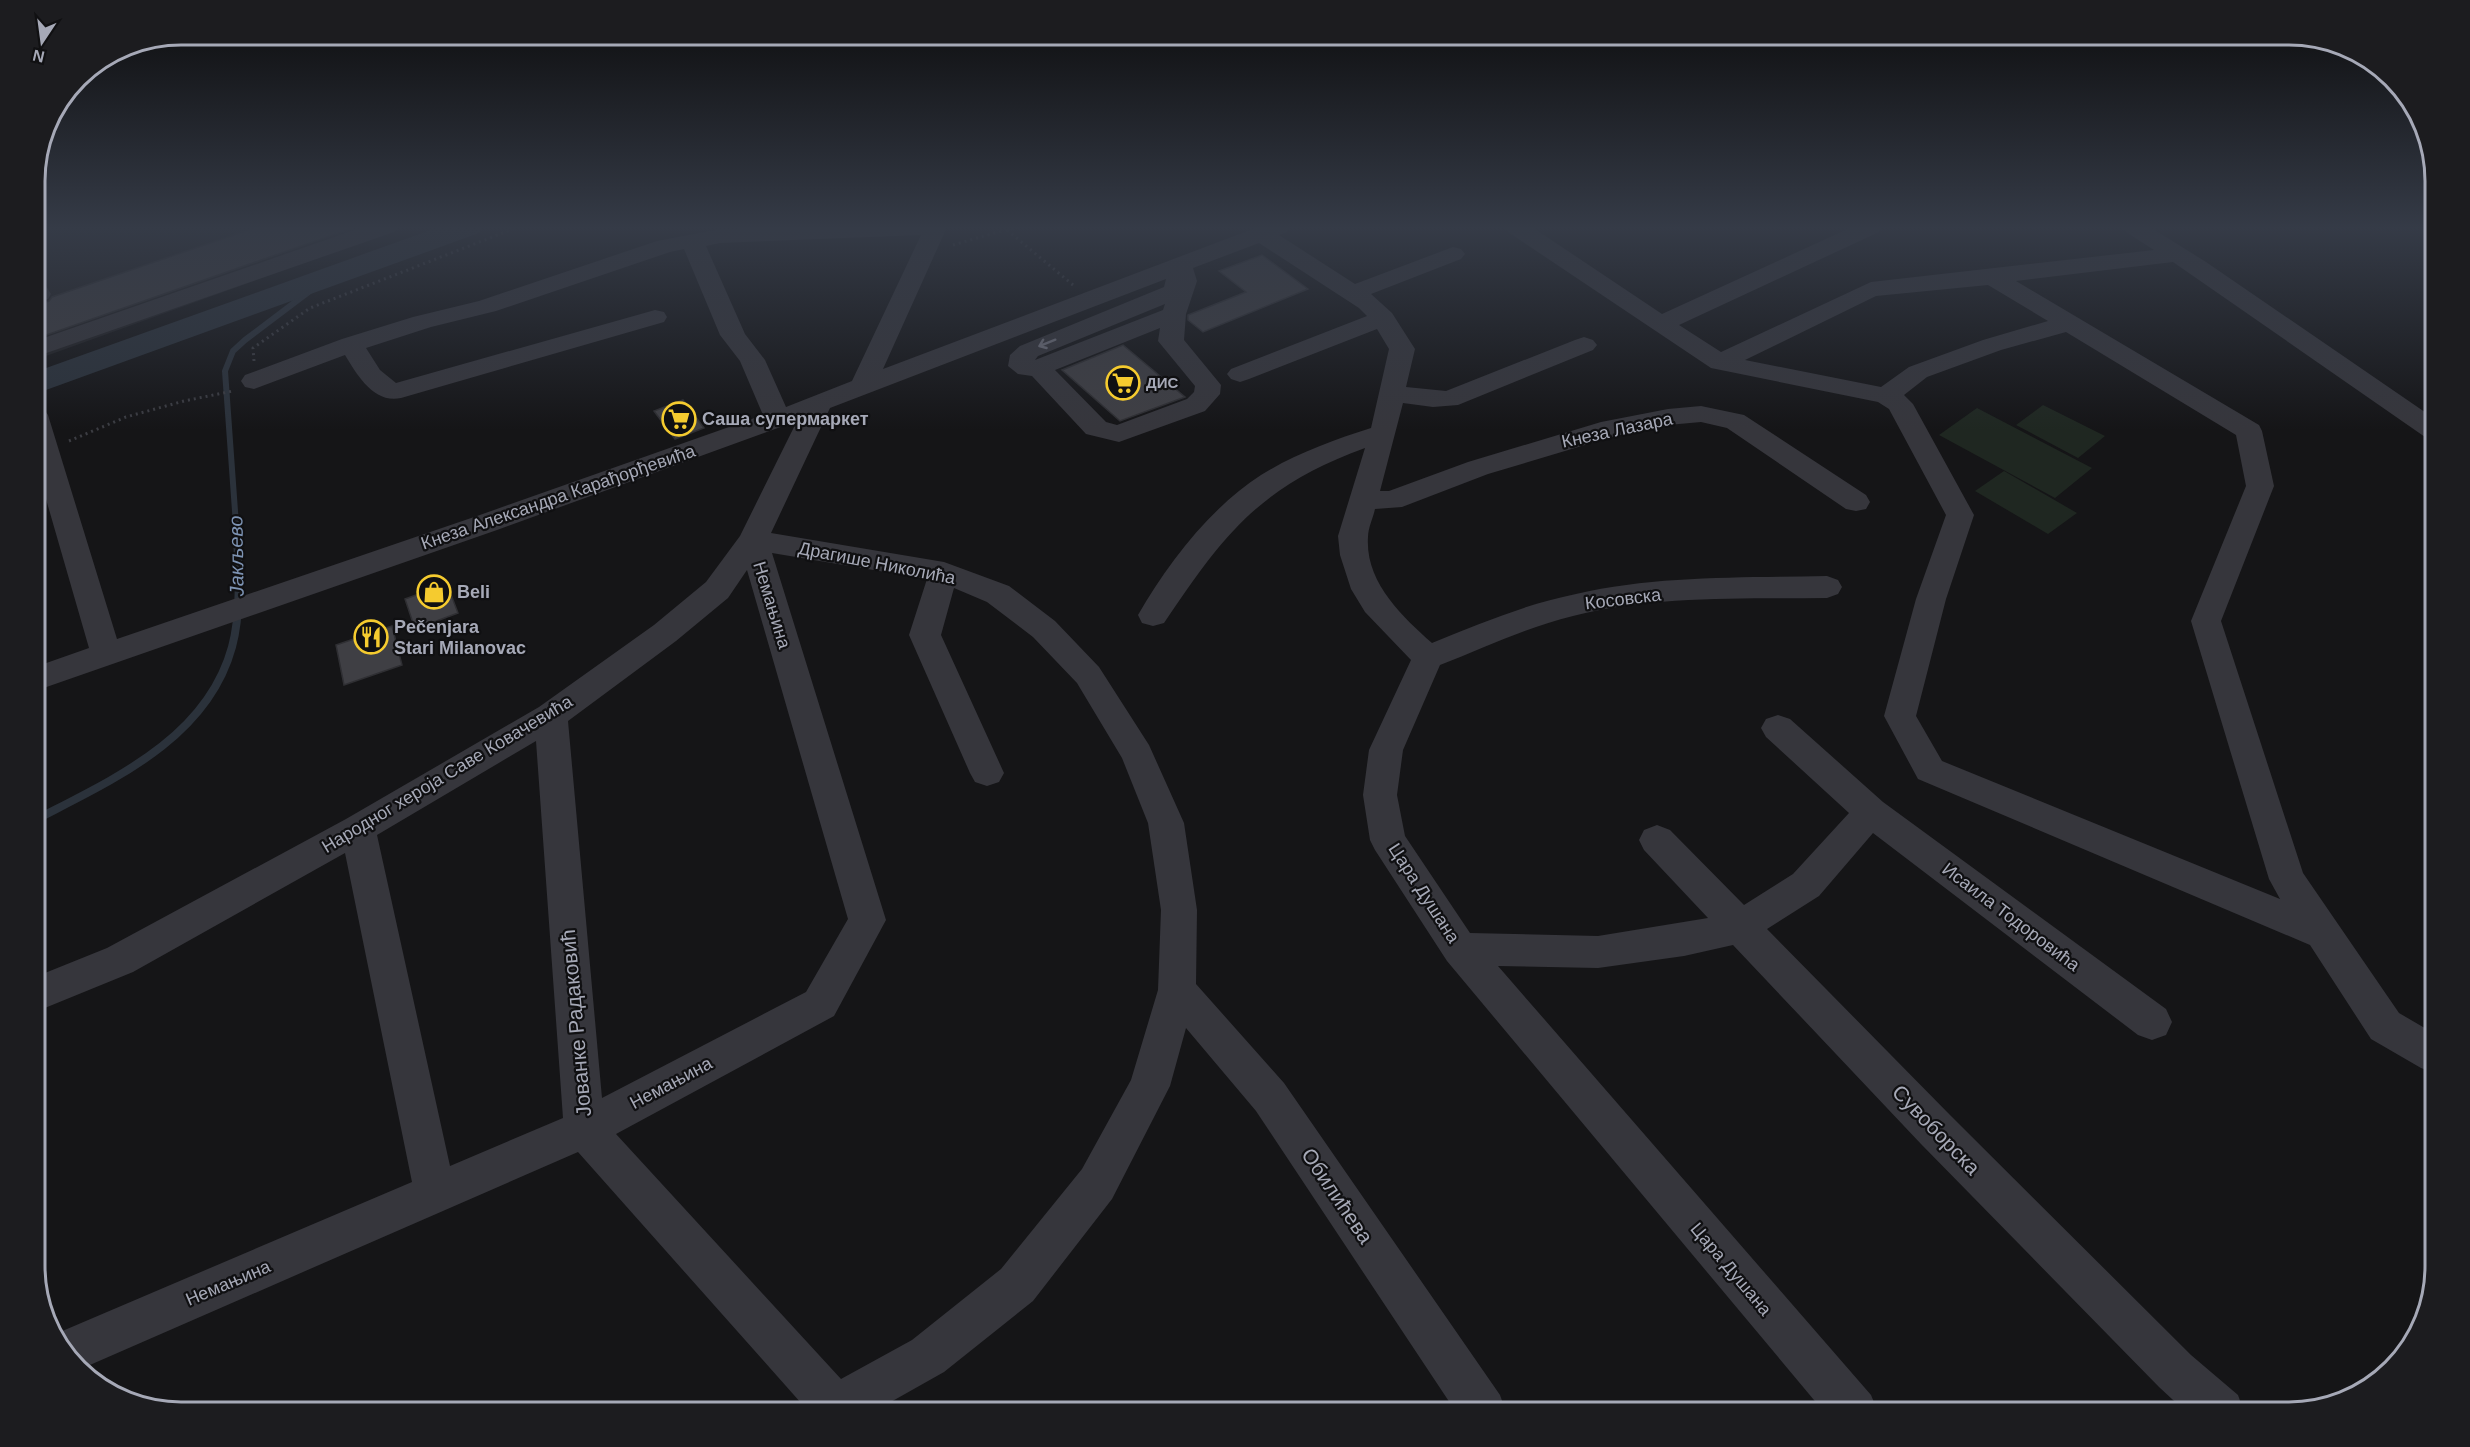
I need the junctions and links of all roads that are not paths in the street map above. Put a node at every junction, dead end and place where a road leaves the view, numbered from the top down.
1 (192, 295) edge
2 (521, 295) edge
3 (716, 295) edge
4 (907, 295) edge
5 (1104, 295) edge
6 (1167, 295) edge
7 (1180, 295) edge
8 (1354, 295) edge
9 (1616, 295) edge
10 (1724, 295) edge
11 (1860, 295) edge
12 (2021, 295) edge
13 (2236, 295) edge
14 (1174, 314) junction
15 (655, 317) dead end
16 (1383, 318) junction
17 (2069, 323) junction
18 (1660, 324) junction
19 (351, 344) junction
20 (1584, 345) dead end
21 (45, 346) edge
22 (1720, 363) junction
23 (1038, 368) junction
24 (1240, 374) dead end
25 (244, 386) road end
26 (863, 386) junction
27 (1392, 393) junction
28 (1886, 396) junction
29 (819, 404) junction
30 (778, 419) junction
31 (2425, 424) edge
32 (1383, 433) junction
33 (45, 447) edge
34 (46, 489) edge
35 (1363, 500) junction
36 (1856, 502) dead end
37 (753, 540) junction
38 (944, 573) junction
39 (1827, 587) dead end
40 (1153, 615) dead end
41 (106, 654) junction
42 (1428, 657) junction
43 (45, 675) edge
44 (551, 716) junction
45 (1778, 728) dead end
46 (987, 773) dead end
47 (1871, 812) junction
48 (358, 829) junction
49 (1657, 840) dead end
50 (1740, 927) junction
51 (2324, 934) junction
52 (1460, 949) junction
53 (1177, 990) junction
54 (45, 991) edge
55 (2152, 1022) dead end
56 (2425, 1049) edge
57 (584, 1129) junction
58 (435, 1193) junction
59 (73, 1349) edge
60 (825, 1402) edge
61 (849, 1402) edge
62 (1476, 1402) edge
63 (1845, 1402) edge
64 (2209, 1402) edge

1 - 21 street
2 - 19 street
3 - 30 street
4 - 26 street
5 - 26 street, Кнеза Александра Карађорђевића
6 -> 23 street
7 - 14 street
8 - 16 street
9 - 18 street
10 - 18 street
11 - 22 street
12 - 17 street
13 - 31 street
14 - 23 street
14 - 23 street
15 - 19 street
16 - 24 street
16 - 27 street
17 - 28 street
17 - 51 street
18 - 22 street
19 - 25 street
20 - 27 street
22 - 28 street
26 - 29 street, Кнеза Александра Карађорђевића
27 - 32 street
28 - 51 street
29 - 30 street, Кнеза Александра Карађорђевића
29 - 37 street, Народног хероја Саве Ковачевића
30 - 41 street, Кнеза Александра Карађорђевића
32 - 35 street
32 - 40 street
33 - 34 street
34 - 41 street
35 - 36 street, Кнеза Лазара
35 - 42 street
37 - 38 street, Драгише Николића
37 - 44 street, Народног хероја Саве Ковачевића
37 - 57 street, Немањина
38 - 46 street
38 - 53 street, Драгише Николића
39 - 42 street, Косовска
41 - 43 street, Кнеза Александра Карађорђевића
42 - 52 street, Цара Душана
44 - 48 street, Народног хероја Саве Ковачевића
44 - 57 street, Јованке Радаковић
45 - 47 street, Исаила Тодоровића
47 - 50 street
47 - 55 street, Исаила Тодоровића
48 - 54 street, Народног хероја Саве Ковачевића
48 - 58 street
49 - 50 street, Сувоборска
50 - 52 street
50 - 64 street, Сувоборска
51 - 56 street
52 - 63 street, Цара Душана
53 - 61 street, Драгише Николића
53 - 62 street, Обилићева
57 - 58 street, Немањина
57 - 60 street, Јованке Радаковић
58 - 59 street, Немањина

